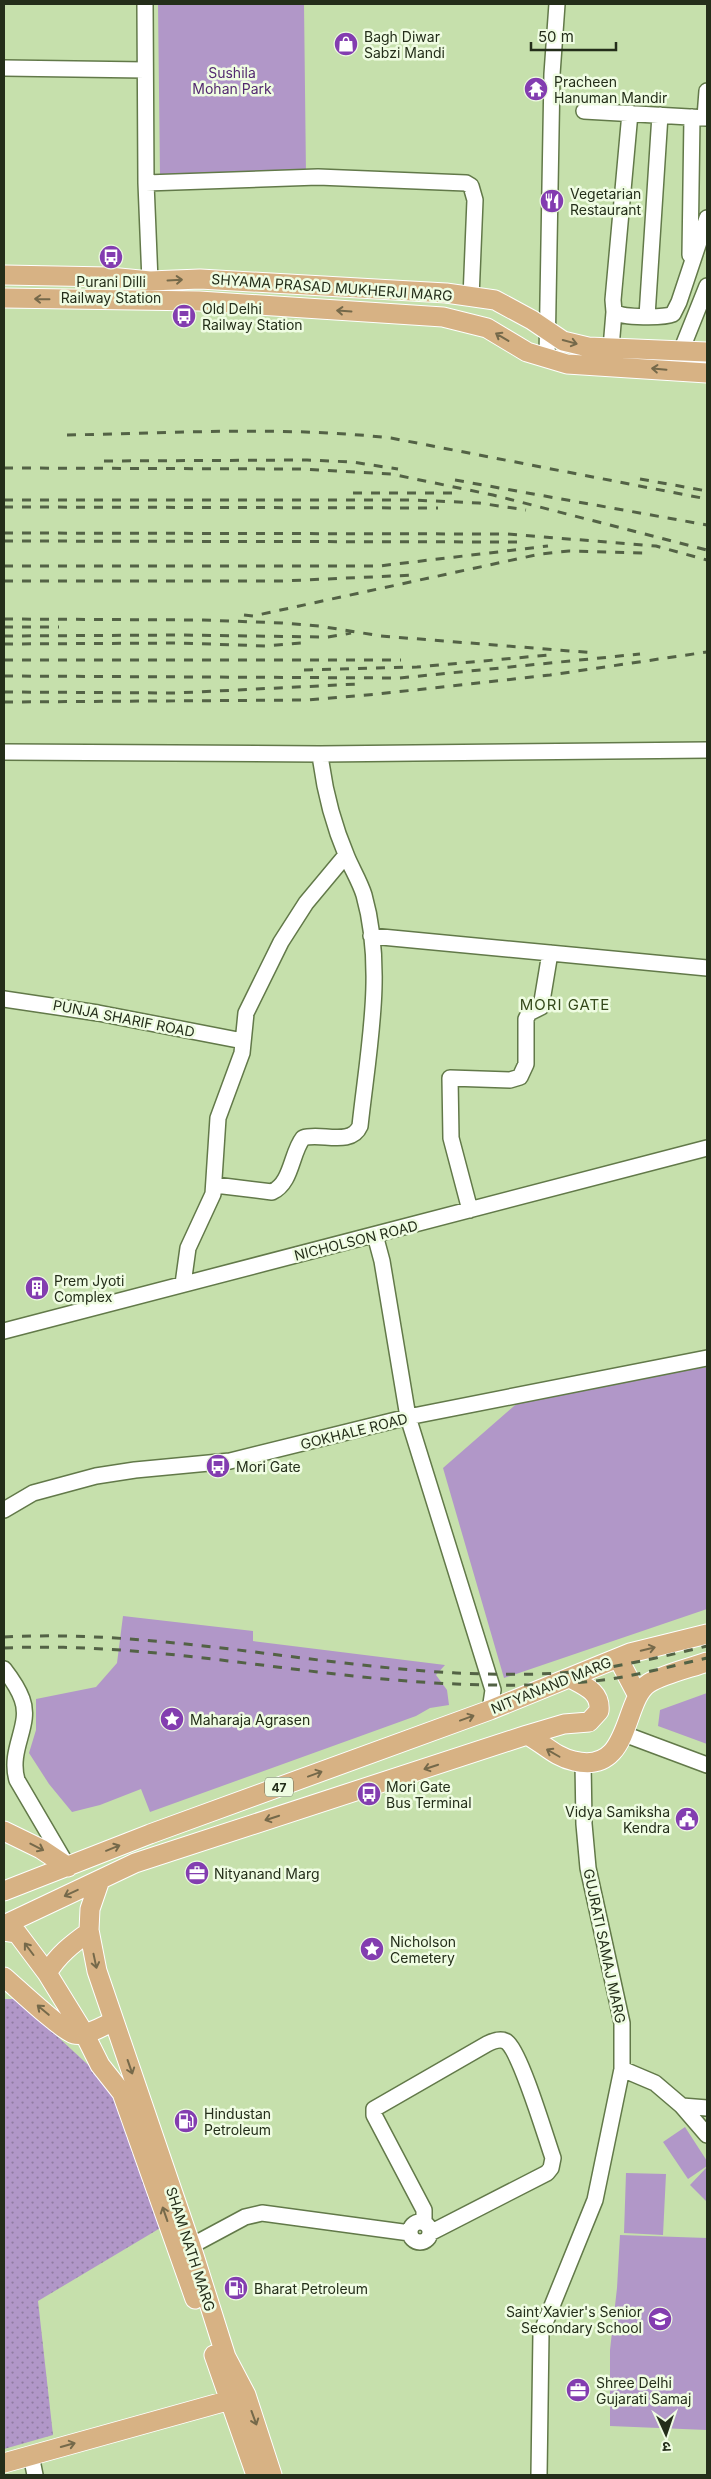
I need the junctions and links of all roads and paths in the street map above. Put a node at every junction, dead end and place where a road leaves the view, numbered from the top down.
1 (145, 4) edge
2 (557, 4) edge
3 (4, 68) edge
4 (145, 70) junction
5 (707, 91) edge
6 (584, 111) dead end
7 (630, 113) junction
8 (660, 115) junction
9 (702, 117) edge
10 (146, 183) junction
11 (707, 218) edge
12 (690, 267) junction
13 (4, 276) edge
14 (150, 281) junction
15 (706, 290) edge
16 (4, 298) edge
17 (471, 298) junction
18 (614, 312) junction
19 (647, 316) junction
20 (547, 330) junction
21 (612, 348) junction
22 (680, 350) junction
23 (707, 352) edge
24 (547, 358) junction
25 (707, 373) edge
26 (707, 750) edge
27 (4, 752) edge
28 (320, 754) junction
29 (346, 855) junction
30 (371, 936) junction
31 (550, 953) junction
32 (707, 968) edge
33 (4, 998) edge
34 (244, 1041) junction
35 (707, 1148) edge
36 (215, 1185) junction
37 (470, 1210) junction
38 (375, 1235) junction
39 (183, 1284) junction
40 (4, 1331) edge
41 (707, 1358) edge
42 (408, 1417) junction
43 (4, 1510) edge
44 (707, 1634) edge
45 (618, 1658) junction
46 (707, 1662) edge
47 (4, 1669) edge
48 (570, 1678) junction
49 (638, 1696) junction
50 (490, 1710) junction
51 (624, 1734) junction
52 (527, 1735) junction
53 (9, 1757) edge
54 (583, 1762) junction
55 (707, 1765) edge
56 (4, 1831) edge
57 (68, 1867) junction
58 (100, 1880) junction
59 (4, 1891) edge
60 (4, 1925) edge
61 (4, 1931) edge
62 (89, 1932) junction
63 (47, 1973) junction
64 (4, 1977) edge
65 (114, 2021) junction
66 (84, 2033) junction
67 (622, 2069) junction
68 (682, 2106) junction
69 (707, 2108) edge
70 (707, 2135) edge
71 (427, 2227) junction
72 (191, 2246) junction
73 (238, 2397) junction
74 (31, 2455) junction
75 (4, 2462) edge
76 (35, 2475) edge
77 (256, 2475) edge
78 (272, 2475) edge
79 (539, 2475) edge

1 - 4 street
2 - 20 street
3 - 4 street
4 - 10 street
5 - 9 street
6 - 7 street
7 - 8 street
7 - 18 street
8 - 9 street
8 - 19 street
9 - 12 street
10 - 14 street
10 - 17 street
11 - 12 street
12 - 19 street
13 - 14 main road, SHYAMA PRASAD MUKHERJI MARG
14 -> 17 main road, SHYAMA PRASAD MUKHERJI MARG
15 - 22 street
24 -> 16 main road, SHYAMA PRASAD MUKHERJI MARG
17 - 20 main road, SHYAMA PRASAD MUKHERJI MARG
18 - 19 street
18 - 21 street
20 -> 21 main road, SHYAMA PRASAD MUKHERJI MARG
20 - 24 street
21 - 22 main road, SHYAMA PRASAD MUKHERJI MARG
22 - 23 main road, SHYAMA PRASAD MUKHERJI MARG
25 -> 24 main road, SHYAMA PRASAD MUKHERJI MARG
26 - 28 street
27 - 28 street
28 - 29 street
29 - 30 street
29 - 34 street
30 - 31 street
30 - 36 street
31 - 32 street
31 - 37 street
33 - 34 street, PUNJA SHARIF ROAD
34 - 36 street
35 - 37 street, NICHOLSON ROAD
36 - 39 street
37 - 38 street, NICHOLSON ROAD
38 - 39 street, NICHOLSON ROAD
38 - 42 street
39 - 40 street, NICHOLSON ROAD
41 - 42 street, GOKHALE ROAD
42 - 43 street, GOKHALE ROAD
42 - 50 street
45 -> 44 main road, NITYANAND MARG / 47
45 - 48 main road, NITYANAND MARG / 47
45 - 49 main road
46 - 49 main road
47 - 53 street
48 - 50 main road, NITYANAND MARG / 47
48 - 52 main road
49 - 51 main road
57 -> 50 main road, NITYANAND MARG / 47
51 - 54 main road
51 - 55 street
54 -> 52 main road
52 -> 58 main road, 47
53 - 57 street
54 - 67 street, GUJRATI SAMAJ MARG
56 -> 57 main road
57 - 59 main road, NITYANAND MARG / 47
58 -> 60 main road, 47
58 - 62 main road, SHAM NATH MARG
63 -> 61 main road, SHAM NATH MARG
62 - 63 main road
62 -> 65 main road, SHAM NATH MARG
63 - 66 main road, SHAM NATH MARG
66 -> 64 main road
65 - 66 main road
65 -> 72 main road, SHAM NATH MARG
73 -> 66 main road, SHAM NATH MARG
67 - 68 street
67 - 79 street, GUJRATI SAMAJ MARG
68 - 69 street
68 - 70 street
71 - 71 street
71 - 72 street
72 - 73 main road, SHAM NATH MARG
74 -> 73 main road
73 - 77 main road, SHAM NATH MARG
73 -> 78 main road, SHAM NATH MARG
74 - 75 main road
74 - 76 street

